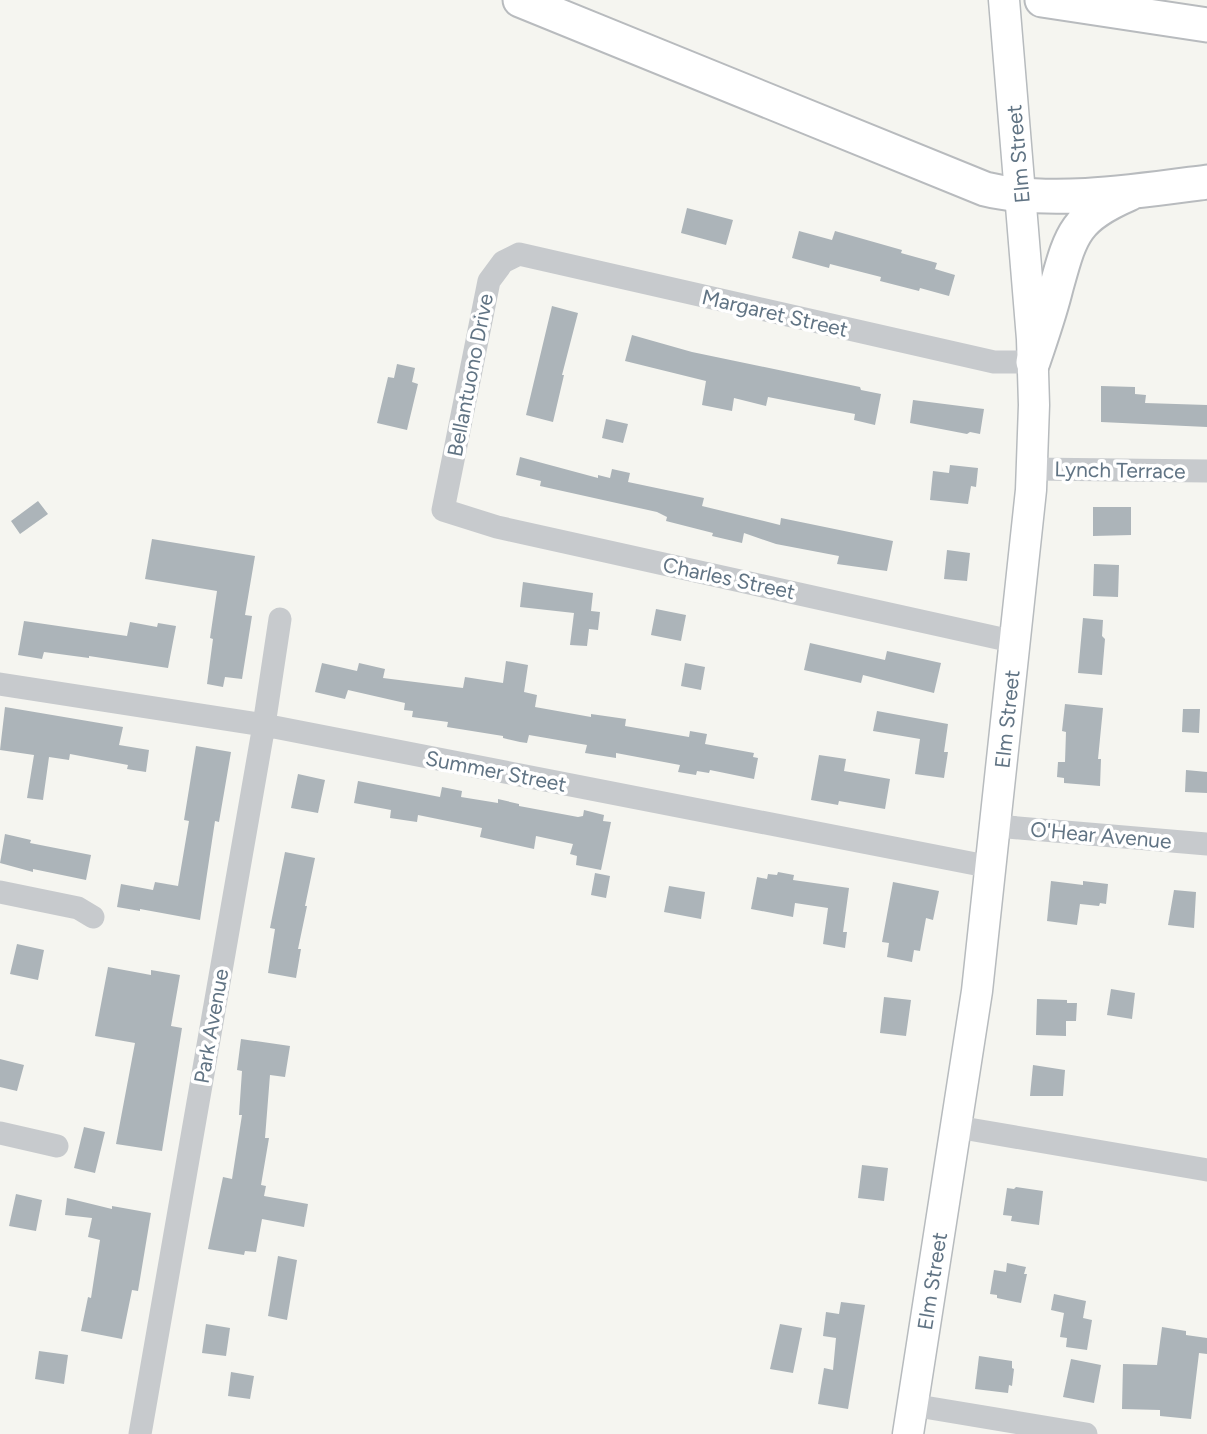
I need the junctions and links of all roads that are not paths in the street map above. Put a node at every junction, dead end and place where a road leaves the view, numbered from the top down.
1 (520, 0) edge
2 (1004, 0) edge
3 (1052, 1) edge
4 (1207, 25) edge
5 (1207, 182) edge
6 (1140, 191) junction
7 (1022, 195) junction
8 (519, 254) joint
9 (1033, 362) junction
10 (1032, 469) junction
11 (1207, 471) edge
12 (443, 510) joint
13 (280, 619) dead end
14 (1016, 642) junction
15 (0, 684) edge
16 (264, 726) junction
17 (996, 826) junction
18 (1207, 844) edge
19 (991, 867) junction
20 (0, 892) edge
21 (93, 917) dead end
22 (957, 1127) junction
23 (0, 1133) edge
24 (57, 1146) dead end
25 (1207, 1170) edge
26 (910, 1420) edge
27 (140, 1434) edge
28 (1086, 1434) edge

1 - 7 highway
2 - 7 main road, Elm Street
3 - 4 highway
5 - 6 highway
6 - 7 highway
6 - 9 highway
7 - 9 main road, Elm Street
8 - 9 street, Margaret Street
8 - 12 street, Bellantuono Drive
9 - 10 main road, Elm Street
10 - 11 street, Lynch Terrace
10 - 14 main road, Elm Street
12 - 14 street, Charles Street
13 - 16 street, Park Avenue
14 - 17 main road, Elm Street
15 - 16 street, Summer Street
16 - 19 street, Summer Street
16 - 27 street, Park Avenue
17 - 18 street, O'Hear Avenue
17 - 19 main road, Elm Street
19 - 22 main road, Elm Street
20 - 21 street
22 - 25 street
22 - 26 main road, Elm Street
23 - 24 street
26 - 28 street

